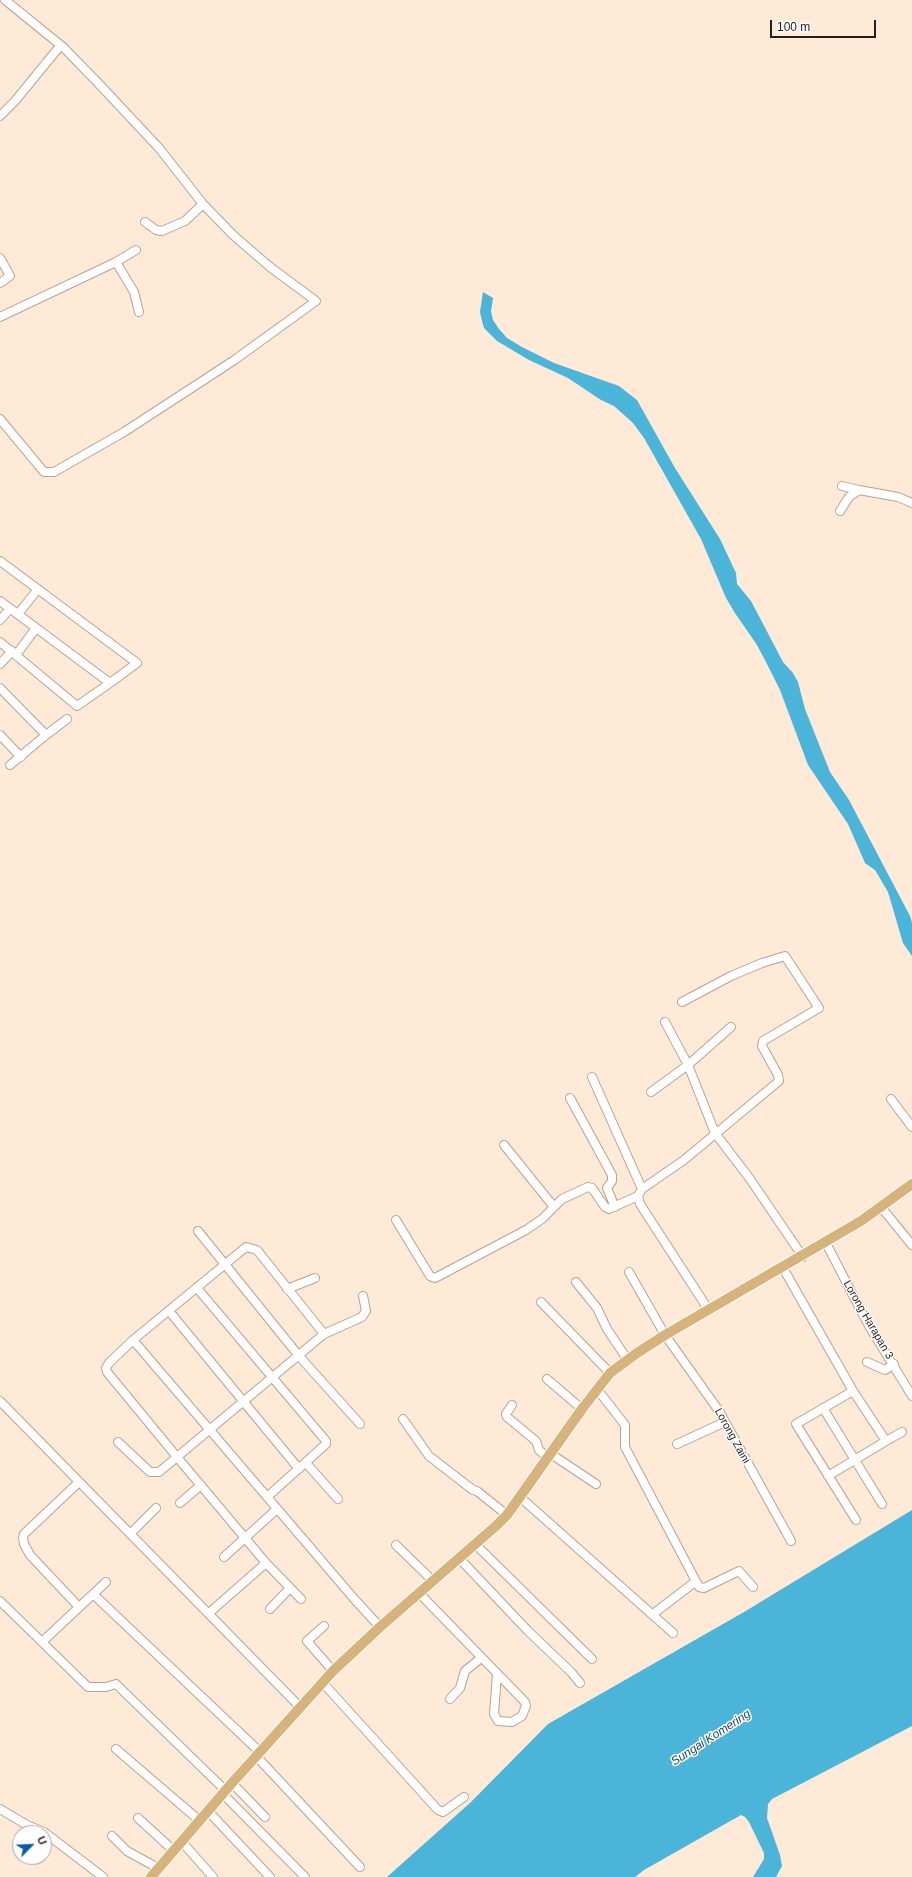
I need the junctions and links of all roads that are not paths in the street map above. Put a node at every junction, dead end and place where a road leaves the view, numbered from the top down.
1 (5, 0) edge
2 (60, 46) junction
3 (0, 116) edge
4 (203, 204) junction
5 (145, 222) dead end
6 (136, 250) dead end
7 (0, 258) edge
8 (116, 262) junction
9 (0, 283) edge
10 (139, 312) dead end
11 (0, 317) edge
12 (0, 418) edge
13 (842, 486) dead end
14 (859, 490) junction
15 (912, 503) edge
16 (840, 511) dead end
17 (0, 561) edge
18 (38, 589) junction
19 (0, 601) edge
20 (10, 609) junction
21 (18, 614) junction
22 (0, 620) edge
23 (36, 628) junction
24 (0, 642) edge
25 (14, 653) junction
26 (0, 664) edge
27 (110, 683) junction
28 (0, 688) edge
29 (67, 719) dead end
30 (0, 735) edge
31 (46, 735) junction
32 (21, 757) junction
33 (10, 765) dead end
34 (682, 1002) dead end
35 (665, 1022) dead end
36 (731, 1027) dead end
37 (688, 1065) junction
38 (592, 1077) dead end
39 (651, 1092) dead end
40 (570, 1098) dead end
41 (891, 1099) dead end
42 (912, 1128) edge
43 (715, 1133) junction
44 (504, 1145) dead end
45 (912, 1184) edge
46 (642, 1189) junction
47 (638, 1196) junction
48 (554, 1206) junction
49 (615, 1207) junction
50 (882, 1207) junction
51 (396, 1220) dead end
52 (198, 1231) dead end
53 (826, 1243) junction
54 (912, 1245) edge
55 (803, 1256) junction
56 (224, 1266) junction
57 (782, 1268) junction
58 (629, 1272) dead end
59 (315, 1278) dead end
60 (576, 1282) dead end
61 (197, 1288) junction
62 (287, 1289) junction
63 (363, 1296) dead end
64 (541, 1302) dead end
65 (708, 1309) junction
66 (168, 1312) junction
67 (324, 1334) junction
68 (665, 1335) junction
69 (133, 1340) junction
70 (299, 1356) junction
71 (628, 1359) junction
72 (867, 1362) dead end
73 (894, 1364) junction
74 (610, 1373) junction
75 (273, 1377) junction
76 (547, 1380) dead end
77 (597, 1389) junction
78 (853, 1391) junction
79 (912, 1396) edge
80 (0, 1401) edge
81 (242, 1402) junction
82 (512, 1405) dead end
83 (823, 1408) junction
84 (582, 1409) junction
85 (403, 1419) dead end
86 (725, 1422) junction
87 (360, 1424) dead end
88 (209, 1430) junction
89 (902, 1432) dead end
90 (118, 1442) dead end
91 (886, 1442) junction
92 (677, 1444) dead end
93 (549, 1456) junction
94 (177, 1457) junction
95 (856, 1459) junction
96 (306, 1463) junction
97 (299, 1469) junction
98 (828, 1476) junction
99 (79, 1482) junction
100 (596, 1484) dead end
101 (201, 1485) junction
102 (267, 1497) junction
103 (520, 1497) junction
104 (338, 1499) dead end
105 (180, 1503) dead end
106 (882, 1504) dead end
107 (156, 1508) dead end
108 (277, 1509) junction
109 (507, 1515) junction
110 (856, 1520) dead end
111 (130, 1534) junction
112 (245, 1538) junction
113 (791, 1541) dead end
114 (475, 1544) junction
115 (396, 1545) dead end
116 (224, 1557) dead end
117 (459, 1558) junction
118 (266, 1563) junction
119 (433, 1581) junction
120 (106, 1582) dead end
121 (695, 1582) junction
122 (753, 1587) dead end
123 (290, 1588) junction
124 (419, 1593) junction
125 (93, 1594) junction
126 (302, 1599) dead end
127 (0, 1601) edge
128 (79, 1607) junction
129 (270, 1609) dead end
130 (208, 1613) junction
131 (653, 1614) junction
132 (324, 1626) dead end
133 (380, 1627) junction
134 (673, 1633) dead end
135 (42, 1642) junction
136 (482, 1658) junction
137 (592, 1659) dead end
138 (333, 1671) junction
139 (497, 1674) junction
140 (323, 1683) junction
141 (580, 1683) dead end
142 (450, 1699) dead end
143 (300, 1707) junction
144 (116, 1749) dead end
145 (259, 1755) junction
146 (227, 1789) junction
147 (464, 1797) dead end
148 (0, 1809) edge
149 (208, 1811) junction
150 (265, 1816) dead end
151 (138, 1818) dead end
152 (200, 1821) junction
153 (112, 1836) dead end
154 (182, 1842) junction
155 (174, 1851) junction
156 (360, 1867) dead end
157 (158, 1868) junction
158 (103, 1877) edge
159 (152, 1877) edge
160 (213, 1877) edge
161 (270, 1877) edge
162 (305, 1877) edge

1 - 2 street
2 - 3 street
2 - 4 street
4 - 5 street
4 - 12 street
6 - 8 street
7 - 9 street
8 - 10 street
8 - 11 street
13 - 14 street
14 - 15 street
14 - 16 street
17 - 18 street
18 - 21 street
18 - 27 street
19 - 20 street
20 - 21 street
20 - 22 street
21 - 23 street
23 - 25 street
23 - 27 street
24 - 25 street
25 - 26 street
25 - 27 street
28 - 31 street
29 - 31 street
30 - 32 street
31 - 32 street
32 - 33 street
34 - 43 street
35 - 37 street
36 - 37 street
37 - 39 street
37 - 43 street
38 - 46 street
40 - 49 street
41 - 42 street
43 - 46 street
43 - 55 street
44 - 48 street
45 - 50 main road
46 - 47 street
47 - 49 street
47 - 65 street
48 - 49 street
48 - 51 street
50 - 53 main road
50 - 54 street
52 - 56 street
53 - 55 main road
53 - 73 street, Lorong Harapan 3
55 - 57 main road
56 - 61 street
56 - 62 street
56 - 70 street
57 - 65 main road
57 - 78 street
58 - 68 street, Lorong Zaini
59 - 62 street
60 - 71 street
61 - 66 street
61 - 75 street
62 - 67 street
63 - 67 street
64 - 74 street
65 - 68 main road
66 - 69 street
66 - 81 street
67 - 70 street
68 - 71 main road
68 - 86 street, Lorong Zaini
69 - 88 street
69 - 94 street
70 - 75 street
70 - 87 street
71 - 74 main road
72 - 73 street
73 - 79 street, Lorong Harapan 3
74 - 77 main road
75 - 81 street
75 - 96 street
76 - 84 street
77 - 84 main road
77 - 121 street
78 - 83 street
78 - 91 street
80 - 99 street
81 - 88 street
81 - 97 street
82 - 93 street
83 - 95 street
83 - 98 street
84 - 93 main road
85 - 109 street
86 - 92 street
86 - 113 street, Lorong Zaini
88 - 94 street
88 - 102 street
89 - 91 street
90 - 94 street
91 - 95 street
93 - 100 street
93 - 103 main road
94 - 101 street
95 - 98 street
95 - 106 street
96 - 97 street
96 - 104 street
97 - 102 street
98 - 110 street
99 - 111 street
99 - 128 street
101 - 105 street
101 - 112 street
102 - 108 street
103 - 109 main road
103 - 131 street
107 - 111 street
108 - 112 street
108 - 133 street
109 - 114 main road
111 - 130 street
112 - 116 street
112 - 118 street
114 - 117 main road
114 - 137 street
115 - 119 street
117 - 119 main road
117 - 141 street
118 - 123 street
118 - 130 street
119 - 124 main road
120 - 125 street
121 - 122 street
121 - 131 street
123 - 126 street
123 - 129 street
124 - 133 main road
124 - 136 street
125 - 128 street
125 - 145 street
127 - 135 street
128 - 135 street
130 - 143 street
131 - 134 street
132 - 138 street
133 - 138 main road
135 - 146 street
136 - 139 street
136 - 142 street
138 - 140 main road
139 - 139 street
140 - 143 main road
140 - 147 street
143 - 145 main road
144 - 152 street
145 - 146 main road
145 - 156 street
146 - 149 main road
146 - 150 street
146 - 162 street
148 - 158 street
149 - 152 main road
149 - 161 street
151 - 155 street
152 - 154 main road
153 - 157 street
154 - 155 main road
154 - 160 street
155 - 157 main road
157 - 159 main road

